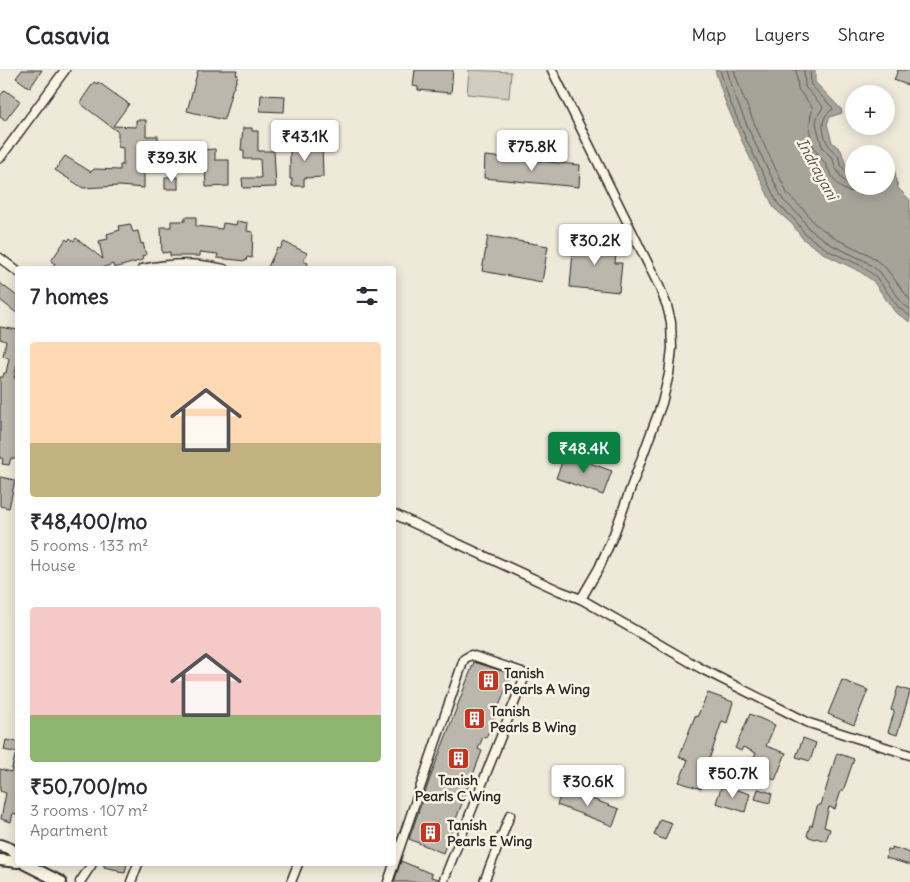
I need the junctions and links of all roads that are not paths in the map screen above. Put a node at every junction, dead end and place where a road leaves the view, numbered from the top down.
1 (65, 70) edge
2 (552, 70) edge
3 (0, 158) edge
4 (0, 258) edge
5 (158, 266) edge
6 (203, 266) edge
7 (15, 270) edge
8 (396, 515) edge
9 (581, 599) junction
10 (910, 755) edge
11 (510, 815) dead end
12 (0, 845) edge
13 (15, 853) edge
14 (396, 859) edge
15 (0, 860) edge
16 (15, 862) edge
17 (29, 866) edge
18 (91, 866) edge
19 (137, 866) edge
20 (297, 866) edge
21 (393, 866) edge
22 (54, 880) edge
23 (80, 882) edge
24 (130, 882) edge
25 (291, 882) edge
26 (388, 882) edge
27 (443, 882) edge
28 (484, 882) edge

1 - 3 street
2 - 9 street
4 - 7 street
5 - 6 street
8 - 9 street
9 - 10 street
11 - 28 street
12 - 13 street
14 - 27 street
15 - 16 street
17 - 22 street
18 - 23 street
19 - 24 street
20 - 25 street
21 - 26 street

